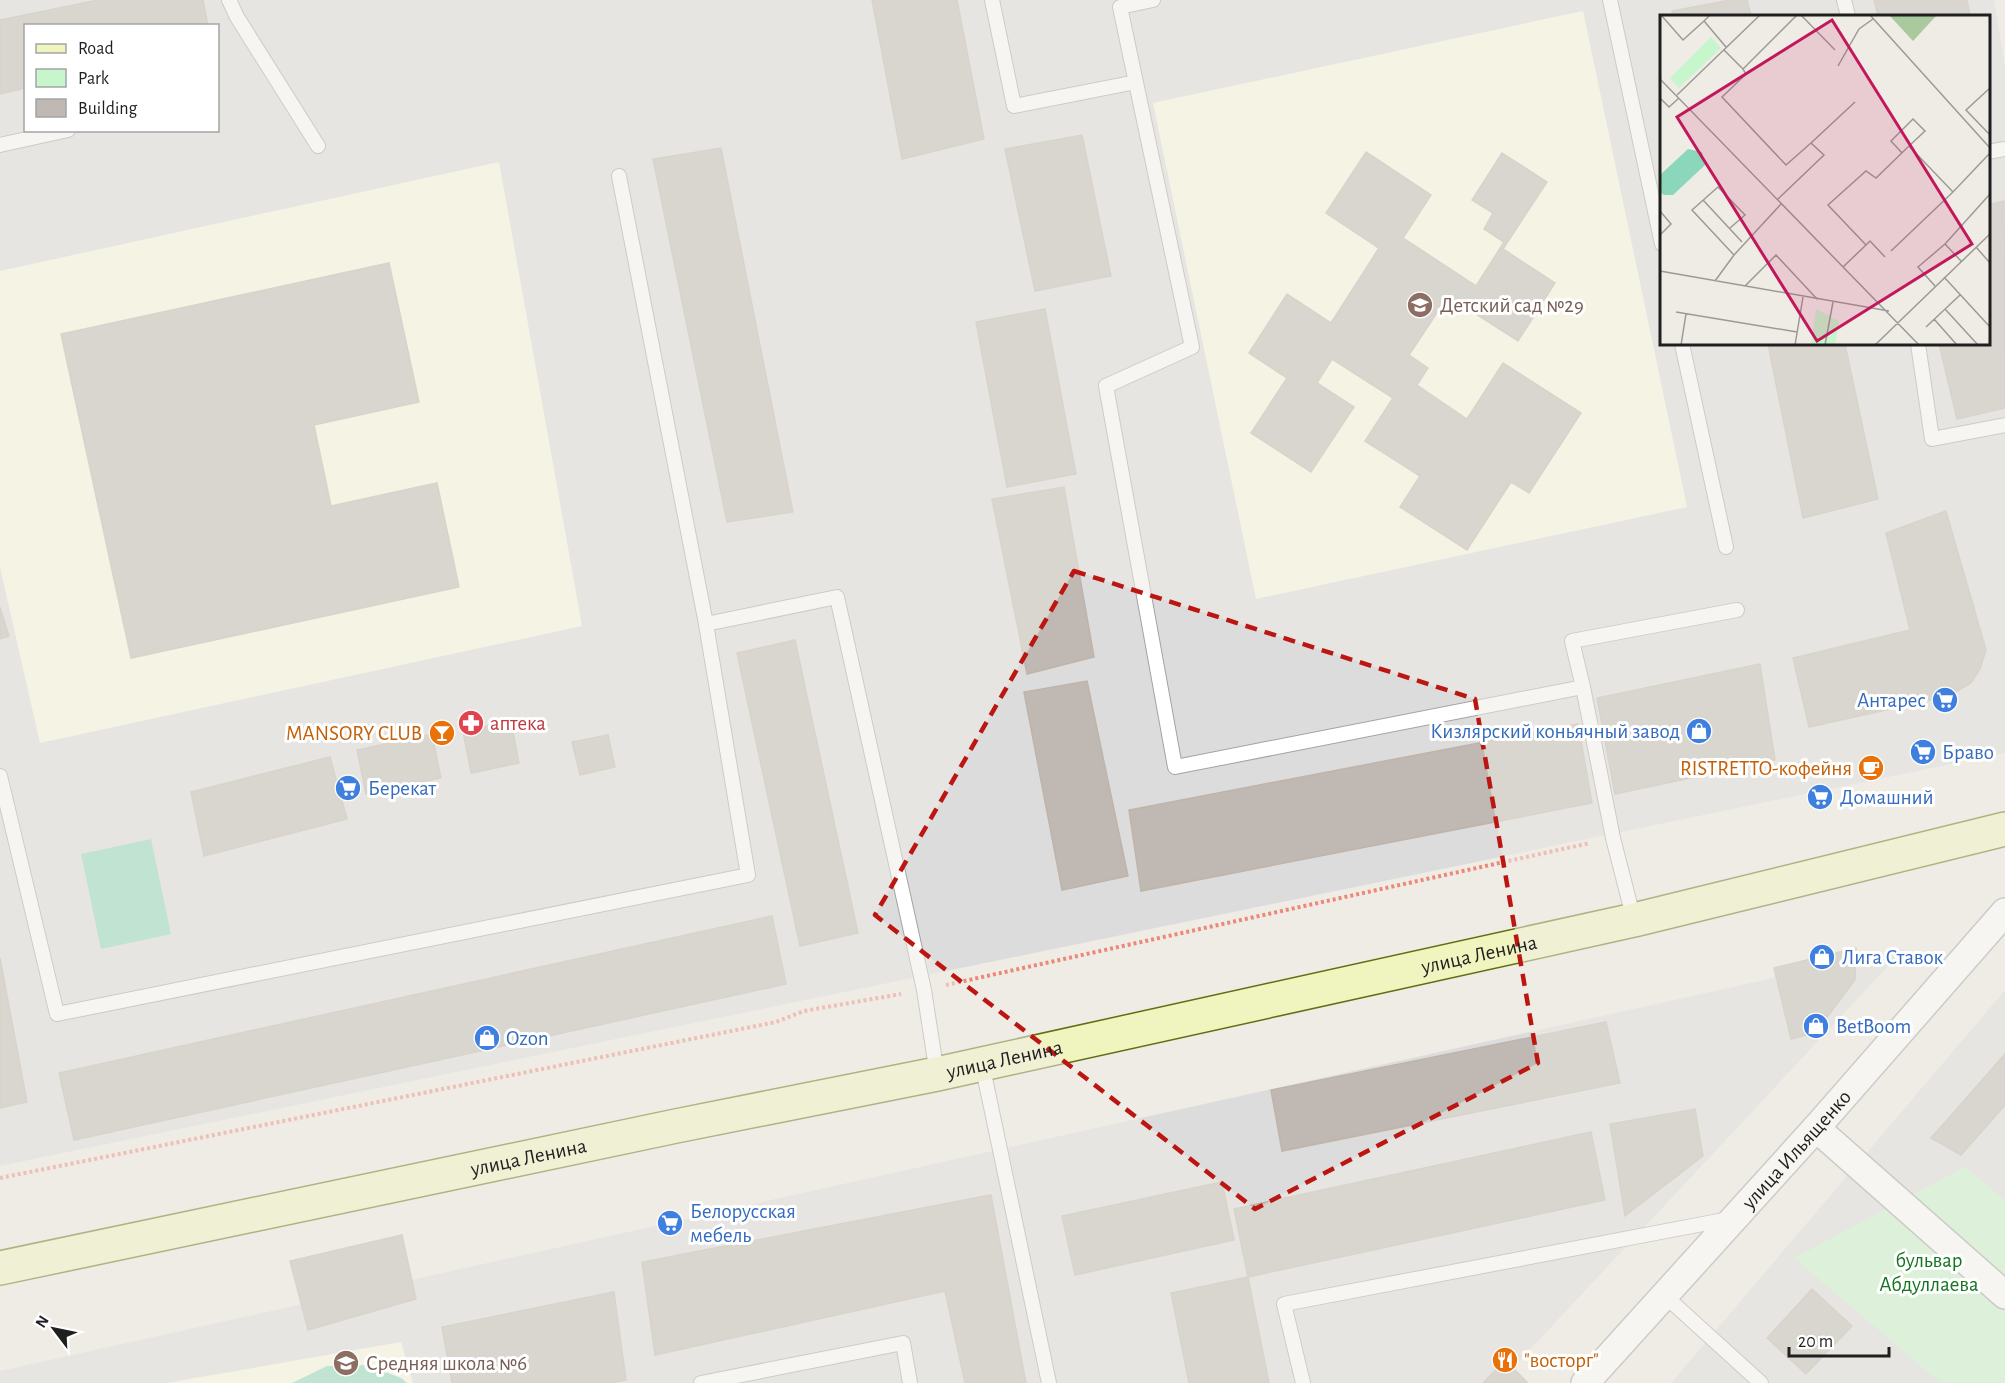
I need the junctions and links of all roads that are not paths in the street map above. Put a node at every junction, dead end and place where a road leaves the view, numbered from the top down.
1 (229, 0) edge
2 (992, 0) edge
3 (1153, 0) edge
4 (1610, 0) edge
5 (1844, 0) edge
6 (1119, 3) edge
7 (1848, 15) edge
8 (1136, 82) junction
9 (59, 132) edge
10 (0, 145) edge
11 (318, 146) dead end
12 (2005, 149) edge
13 (1990, 152) edge
14 (619, 176) dead end
15 (1660, 235) edge
16 (1682, 345) edge
17 (1918, 345) edge
18 (2005, 425) edge
19 (1726, 548) dead end
20 (1737, 610) dead end
21 (706, 624) junction
22 (1583, 687) junction
23 (0, 776) edge
24 (2005, 829) edge
25 (2005, 912) edge
26 (1634, 920) junction
27 (982, 1064) junction
28 (937, 1074) junction
29 (1816, 1128) junction
30 (1735, 1218) junction
31 (0, 1268) edge
32 (1664, 1295) junction
33 (2005, 1295) edge
34 (701, 1383) edge
35 (910, 1383) edge
36 (1049, 1383) edge
37 (1303, 1383) edge
38 (1585, 1383) edge
39 (1761, 1383) edge

1 - 11 lane
2 - 8 lane
3 - 6 lane
4 - 15 lane
5 - 7 lane
6 - 8 lane
8 - 22 lane
9 - 10 lane
12 - 13 lane
14 - 21 lane
16 - 19 lane
17 - 18 lane
20 - 22 lane
21 - 23 lane
21 - 28 lane
22 - 26 lane
24 - 26 street, улица Ленина
25 - 29 street, улица Ильященко
26 - 27 street, улица Ленина
27 - 28 street, улица Ленина
27 - 36 lane
28 - 31 street, улица Ленина
29 - 30 street, улица Ильященко
29 - 33 street
30 - 32 street, улица Ильященко
30 - 37 lane
32 - 38 street, улица Ильященко
32 - 39 lane
34 - 35 lane

